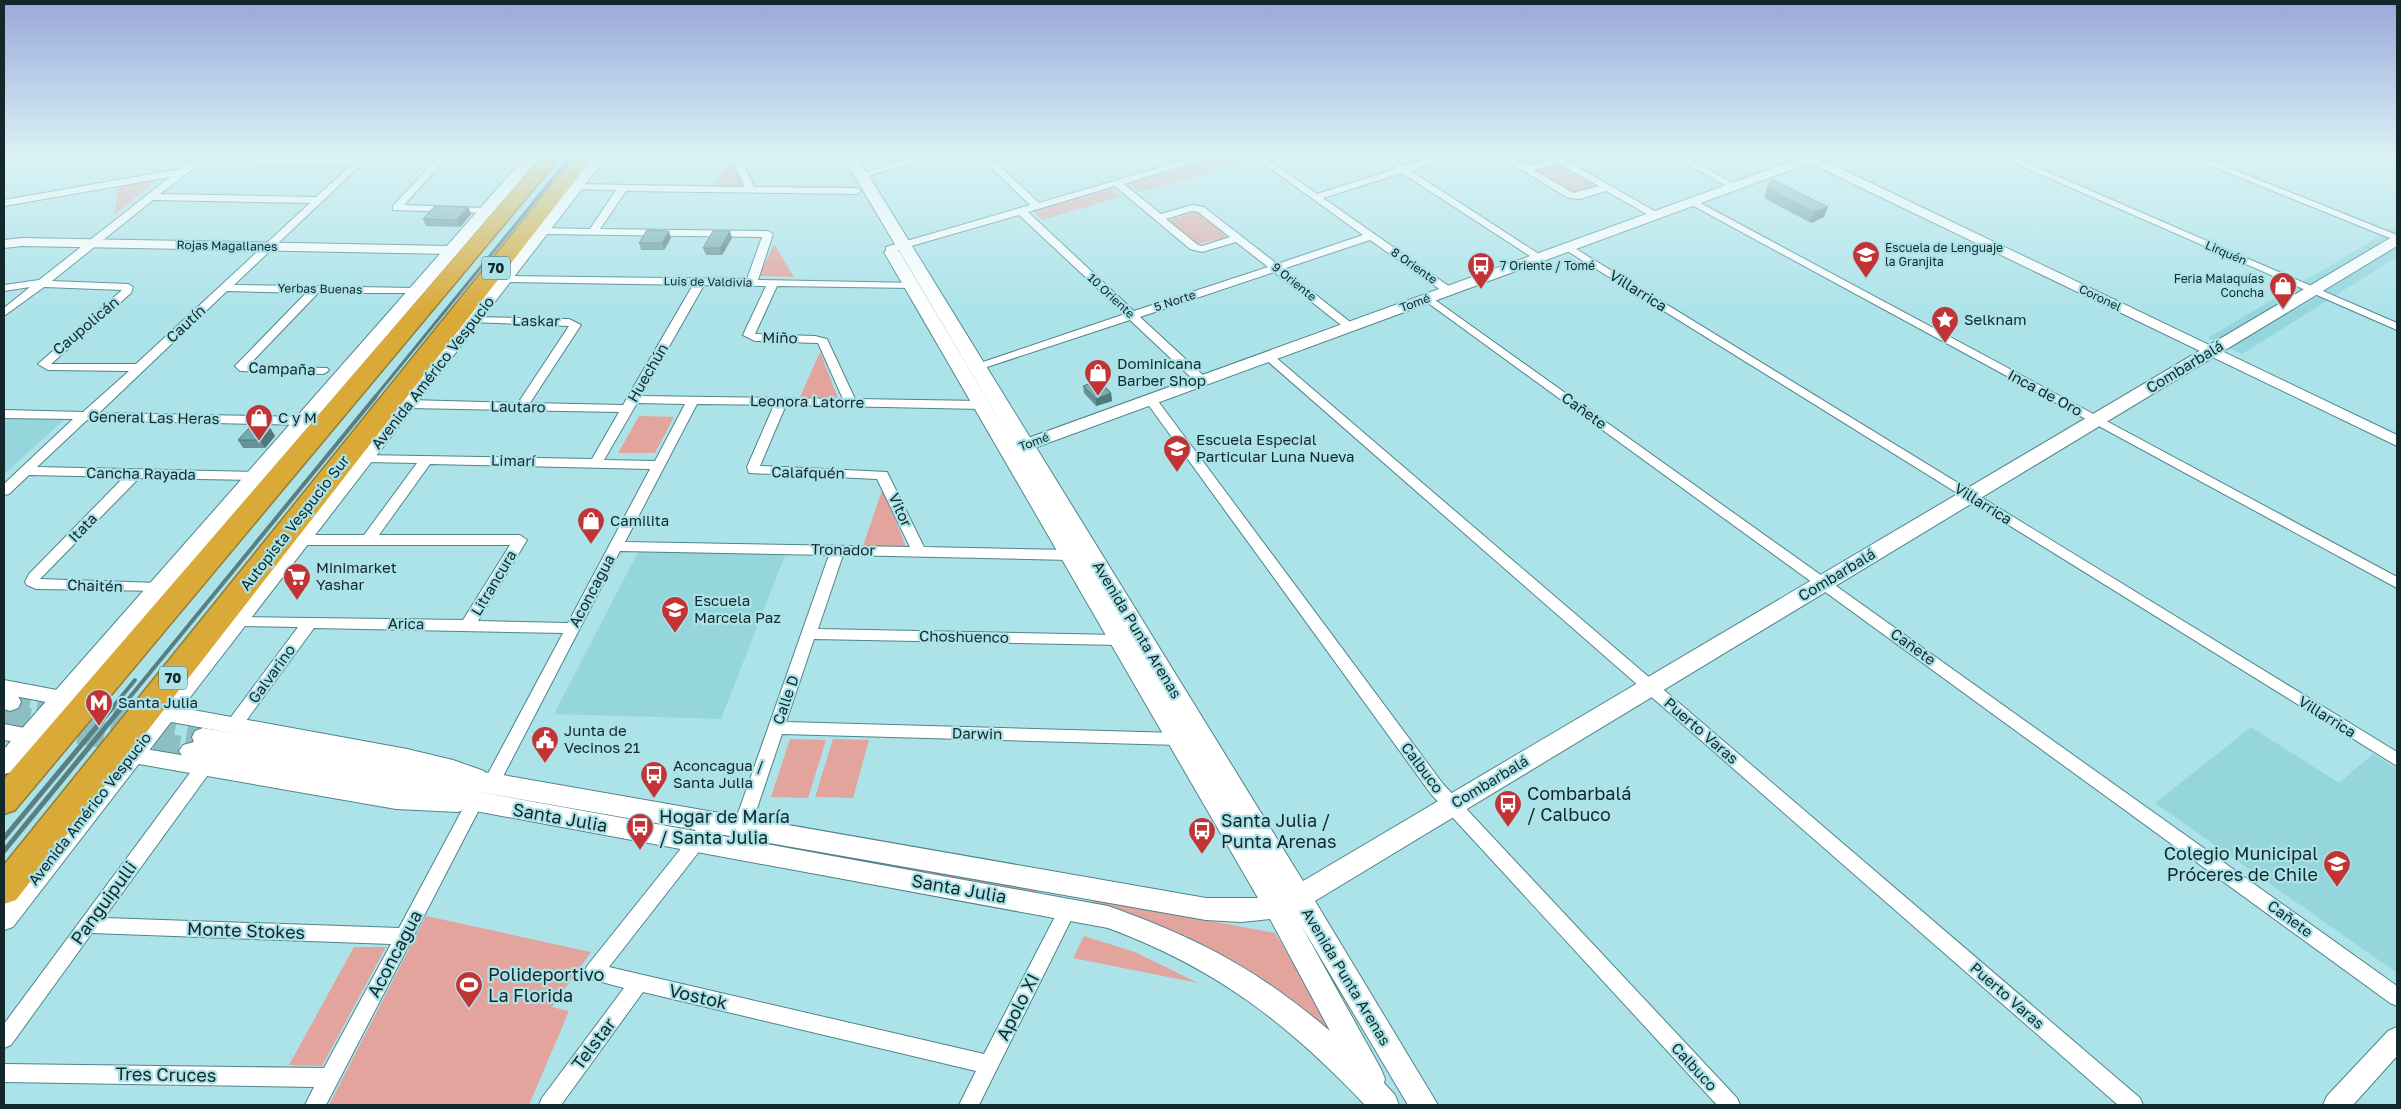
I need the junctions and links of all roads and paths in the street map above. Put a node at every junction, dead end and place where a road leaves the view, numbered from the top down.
1 (138, 207) edge
2 (313, 207) edge
3 (397, 207) edge
4 (490, 207) edge
5 (499, 207) edge
6 (509, 207) edge
7 (545, 207) edge
8 (560, 207) edge
9 (610, 207) edge
10 (868, 207) edge
11 (877, 207) edge
12 (1035, 207) edge
13 (1146, 207) edge
14 (1330, 207) edge
15 (1460, 207) edge
16 (1642, 207) edge
17 (1679, 207) edge
18 (1702, 207) edge
19 (1916, 207) edge
20 (2120, 207) edge
21 (2317, 207) edge
22 (1021, 211) junction
23 (485, 212) junction
24 (1656, 215) junction
25 (1159, 218) junction
26 (545, 226) junction
27 (593, 231) junction
28 (1371, 236) junction
29 (1238, 238) junction
30 (2397, 239) edge
31 (91, 243) junction
32 (4, 244) edge
33 (478, 244) junction
34 (270, 246) junction
35 (897, 247) junction
36 (1568, 247) junction
37 (450, 250) junction
38 (1540, 258) junction
39 (1276, 268) junction
40 (505, 279) junction
41 (700, 282) junction
42 (41, 283) junction
43 (751, 283) junction
44 (773, 283) junction
45 (912, 285) junction
46 (4, 288) edge
47 (226, 288) junction
48 (316, 289) junction
49 (2313, 290) junction
50 (415, 291) junction
51 (1449, 291) junction
52 (1428, 298) junction
53 (4, 313) edge
54 (1132, 316) junction
55 (474, 320) junction
56 (1350, 327) junction
57 (2397, 327) edge
58 (2211, 351) junction
59 (1269, 357) junction
60 (978, 367) junction
61 (139, 368) junction
62 (323, 370) dead end
63 (406, 380) junction
64 (1202, 381) junction
65 (694, 400) junction
66 (1151, 400) junction
67 (781, 402) junction
68 (851, 403) junction
69 (409, 404) junction
70 (630, 404) junction
71 (982, 405) junction
72 (521, 407) junction
73 (4, 414) edge
74 (84, 417) junction
75 (2096, 420) junction
76 (304, 421) junction
77 (2397, 441) edge
78 (1017, 448) junction
79 (366, 458) junction
80 (426, 460) junction
81 (596, 463) junction
82 (659, 464) junction
83 (25, 471) junction
84 (136, 474) junction
85 (877, 474) joint
86 (256, 476) junction
87 (4, 491) edge
88 (1970, 496) junction
89 (369, 539) junction
90 (303, 540) junction
91 (616, 546) junction
92 (838, 550) junction
93 (919, 552) junction
94 (1070, 555) junction
95 (32, 582) joint
96 (1824, 583) junction
97 (2397, 583) edge
98 (158, 588) junction
99 (238, 621) junction
100 (310, 622) junction
101 (468, 626) junction
102 (573, 628) junction
103 (809, 634) junction
104 (1120, 640) junction
105 (1650, 687) junction
106 (6, 697) edge
107 (62, 698) junction
108 (166, 713) junction
109 (234, 725) junction
110 (776, 728) junction
111 (4, 732) edge
112 (28, 736) junction
113 (1178, 738) junction
114 (199, 752) junction
115 (133, 755) junction
116 (2397, 760) edge
117 (4, 765) edge
118 (491, 783) junction
119 (4, 801) edge
120 (475, 802) junction
121 (1452, 805) junction
122 (713, 821) junction
123 (738, 838) junction
124 (696, 843) junction
125 (4, 890) edge
126 (1287, 902) junction
127 (1068, 908) junction
128 (4, 919) edge
129 (88, 925) junction
130 (404, 936) junction
131 (639, 983) junction
132 (2397, 996) edge
133 (4, 1039) edge
134 (2397, 1039) edge
135 (988, 1066) junction
136 (4, 1073) edge
137 (329, 1078) junction
138 (314, 1105) edge
139 (549, 1105) edge
140 (969, 1105) edge
141 (1385, 1105) edge
142 (1424, 1105) edge
143 (1730, 1105) edge
144 (2133, 1105) edge
145 (2336, 1105) edge

1 - 31 street
2 - 34 street, Cautín
3 - 23 street
4 - 23 main road
5 - 33 highway
6 - 33 highway, 70
7 - 63 highway, Autopista Vespucio Sur / 70
8 - 26 main road, Avenida Américo Vespucio
9 - 27 street
10 - 35 main road, Avenida Punta Arenas
11 - 35 main road, Avenida Punta Arenas
12 - 22 street
13 - 25 street
14 - 28 street, 8 Oriente
15 - 38 street
16 - 24 street
17 - 24 street, Tomé
18 - 75 street, Inca de Oro
19 - 58 street, Coronel
20 - 49 street, Lirquén
21 - 30 street
22 - 35 street
22 - 54 street, 10 Oriente
23 - 37 main road
24 - 36 street, Tomé
25 - 29 street, 9 Oriente
25 - 29 street
26 - 27 street
26 - 40 main road, Avenida Américo Vespucio
26 - 63 highway
27 - 43 street
28 - 39 street, 5 Norte
28 - 51 street, 8 Oriente
29 - 39 street, 9 Oriente
30 - 49 main road, Combarbalá
31 - 32 street, Rojas Magallanes
31 - 34 street, Rojas Magallanes
31 - 42 street
33 - 119 highway, 70
34 - 37 street, Rojas Magallanes
34 - 47 street, Cautín
35 - 45 main road, Avenida Punta Arenas
35 - 60 main road, Avenida Punta Arenas
36 - 38 street, Tomé
36 - 88 street, Villarrica
37 - 50 main road
38 - 51 street, Tomé
39 - 54 street, 5 Norte
39 - 56 street, 9 Oriente
40 - 41 street, Luis de Valdivia
40 - 55 main road, Avenida Américo Vespucio
41 - 43 street, Luis de Valdivia
41 - 70 street, Huechún
42 - 46 street
42 - 53 street
42 - 61 street, Caupolicán
43 - 44 street, Luis de Valdivia
44 - 45 street, Luis de Valdivia
44 - 68 street, Miño
45 - 71 main road, Avenida Punta Arenas
47 - 48 street, Yerbas Buenas
47 - 61 street, Cautín
48 - 50 street, Yerbas Buenas
48 - 62 street, Campaña
49 - 57 street, Lirquén
49 - 58 main road, Combarbalá
50 - 76 main road
51 - 52 street, Tomé
52 - 56 street, Tomé
52 - 96 street, Cañete
54 - 60 street, 5 Norte
54 - 64 street, 10 Oriente
55 - 69 main road, Avenida Américo Vespucio
55 - 72 street, Laskar
56 - 59 street, Tomé
58 - 75 main road, Combarbalá
58 - 77 street, Coronel
59 - 64 street, Tomé
59 - 105 street, Puerto Varas
60 - 78 main road, Avenida Punta Arenas
61 - 74 street, Cautín
63 - 125 highway, Autopista Vespucio Sur / 70
64 - 66 street, Tomé
65 - 67 street, Leonora Latorre
65 - 70 street, Leonora Latorre
65 - 82 street, Aconcagua
66 - 78 street, Tomé
66 - 121 street, Calbuco
67 - 68 street, Leonora Latorre
67 - 85 street, Calafquén
68 - 71 street, Leonora Latorre
69 - 72 street, Lautaro
69 - 79 main road, Avenida Américo Vespucio
70 - 72 street, Lautaro
70 - 81 street, Huechún
71 - 78 main road, Avenida Punta Arenas
73 - 74 street, General Las Heras
74 - 76 street, General Las Heras
74 - 83 street, Cautín
75 - 88 main road, Combarbalá
75 - 97 street, Inca de Oro
76 - 86 main road
78 - 94 main road, Avenida Punta Arenas
78 - 126 main road, Avenida Punta Arenas
79 - 80 street, Limarí
79 - 90 main road, Avenida Américo Vespucio
80 - 81 street, Limarí
80 - 89 street
81 - 82 street, Limarí
82 - 91 street, Aconcagua
83 - 84 street, Cancha Rayada
83 - 87 street, Cautín
84 - 86 street, Cancha Rayada
84 - 95 street, Itata
85 - 93 street, Vitor
86 - 98 main road
88 - 96 main road, Combarbalá
88 - 116 street, Villarrica
89 - 90 street
89 - 101 street, Litrancura
90 - 99 main road, Avenida Américo Vespucio
91 - 92 street, Tronador
91 - 102 street, Aconcagua
92 - 93 street, Tronador
92 - 103 street, Calle D
93 - 94 street, Tronador
94 - 104 main road, Avenida Punta Arenas
95 - 98 street, Chaitén
96 - 105 main road, Combarbalá
96 - 132 street, Cañete
98 - 107 main road
99 - 100 street, Arica
99 - 108 main road, Avenida Américo Vespucio
100 - 101 street, Arica
100 - 109 street, Galvarino
101 - 102 street, Arica
102 - 118 street, Aconcagua
103 - 104 street, Choshuenco
103 - 110 street, Calle D
104 - 113 main road, Avenida Punta Arenas
105 - 121 main road, Combarbalá
105 - 144 street, Puerto Varas
106 - 107 street
107 - 112 main road
108 - 109 street, Santa Julia
108 - 115 main road, Avenida Américo Vespucio
109 - 118 street, Santa Julia
110 - 113 street, Darwin
110 - 123 street, Calle D
111 - 112 street
112 - 117 main road
113 - 126 main road, Avenida Punta Arenas
114 - 115 street, Santa Julia
114 - 118 main road, Santa Julia
114 - 120 main road, Santa Julia
114 - 129 street, Panguipulli
115 - 128 main road, Avenida Américo Vespucio
118 - 122 main road, Santa Julia
120 - 124 main road, Santa Julia
120 - 130 street, Aconcagua
121 - 126 main road, Combarbalá
121 - 143 street, Calbuco
122 - 123 main road, Santa Julia
122 - 124 street, Vostok
123 - 124 main road, Santa Julia
123 - 126 main road, Santa Julia
123 - 127 main road, Santa Julia
124 - 131 street, Vostok
126 - 141 main road, Avenida Punta Arenas
126 - 142 main road, Avenida Punta Arenas
127 - 135 street, Apolo XI
127 - 141 main road, Santa Julia
129 - 130 street, Monte Stokes
129 - 133 street, Panguipulli
130 - 137 street, Aconcagua
131 - 135 street, Vostok
131 - 139 street, Telstar
134 - 145 street
135 - 140 street, Apolo XI
136 - 137 street, Tres Cruces
137 - 138 street, Aconcagua

